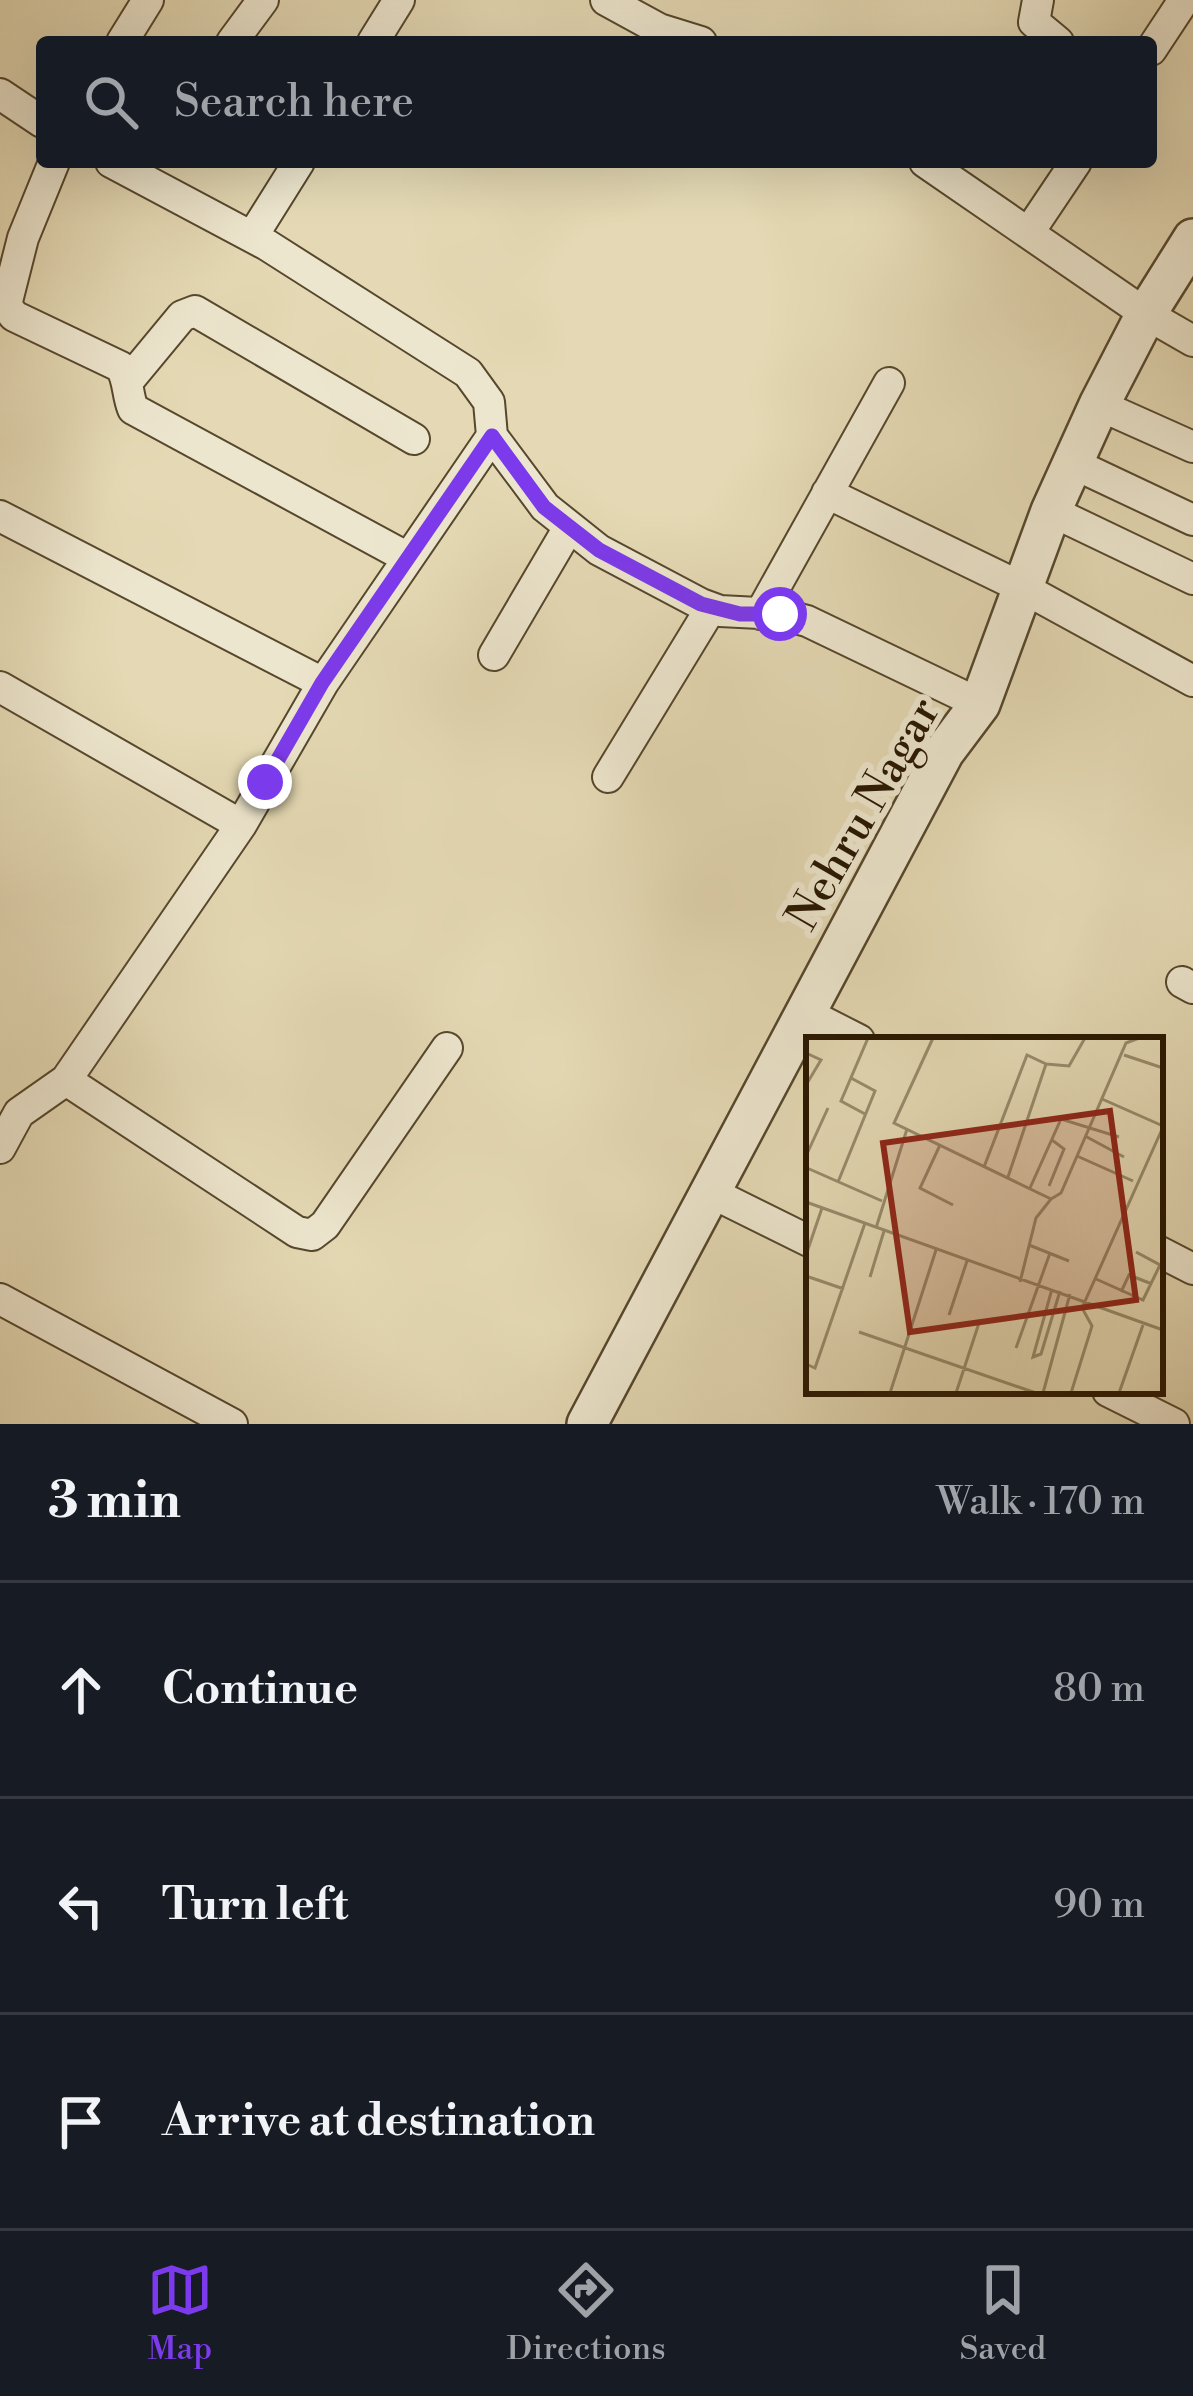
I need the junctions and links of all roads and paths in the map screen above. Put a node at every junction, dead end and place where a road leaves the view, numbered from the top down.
1 (148, 0) edge
2 (263, 0) edge
3 (399, 0) edge
4 (606, 0) edge
5 (1038, 0) edge
6 (1184, 0) edge
7 (126, 36) edge
8 (236, 36) edge
9 (377, 36) edge
10 (681, 36) edge
11 (1051, 36) edge
12 (1157, 41) edge
13 (0, 94) edge
14 (36, 118) edge
15 (52, 168) edge
16 (132, 168) edge
17 (295, 168) edge
18 (934, 168) edge
19 (1072, 168) edge
20 (1029, 232) junction
21 (252, 237) junction
22 (1193, 239) edge
23 (1146, 314) junction
24 (1193, 341) edge
25 (129, 380) junction
26 (889, 383) dead end
27 (1099, 405) junction
28 (492, 436) junction
29 (414, 439) dead end
30 (1193, 447) edge
31 (1072, 463) junction
32 (827, 493) junction
33 (1051, 512) junction
34 (0, 516) edge
35 (1193, 520) edge
36 (568, 529) junction
37 (408, 558) junction
38 (1193, 579) edge
39 (1023, 588) junction
40 (711, 608) junction
41 (760, 614) junction
42 (494, 655) dead end
43 (1193, 681) edge
44 (322, 683) junction
45 (0, 687) edge
46 (980, 704) junction
47 (608, 777) dead end
48 (241, 825) junction
49 (804, 1012) junction
50 (854, 1037) edge
51 (447, 1048) dead end
52 (65, 1080) junction
53 (0, 1148) edge
54 (707, 1191) junction
55 (806, 1240) edge
56 (1163, 1254) edge
57 (1193, 1269) edge
58 (0, 1299) edge
59 (1114, 1394) edge
60 (232, 1424) edge
61 (587, 1424) edge
62 (1174, 1424) edge

1 - 7 street
2 - 8 street
3 - 9 street
4 - 10 street
5 - 11 street
6 - 12 street
13 - 14 street
15 - 25 street
16 - 21 street
17 - 21 street
18 - 20 street
19 - 20 street
20 - 23 street
21 - 28 street
22 - 23 street, Nehru Nagar
23 - 24 street
23 - 27 street, Nehru Nagar
25 - 29 street
25 - 37 street
26 - 32 street
27 - 30 street
27 - 31 street, Nehru Nagar
28 - 36 street
28 - 37 street
31 - 33 street, Nehru Nagar
31 - 35 street
32 - 39 street
32 - 41 street
33 - 38 street
33 - 39 street, Nehru Nagar
34 - 44 street
36 - 40 street
36 - 42 street
37 - 44 street
39 - 43 street
39 - 46 street, Nehru Nagar
40 - 41 street
40 - 47 street
41 - 46 street
44 - 48 street
45 - 48 street
46 - 49 street, Nehru Nagar
48 - 52 street
49 - 50 street
49 - 54 street, Nehru Nagar
51 - 52 street
52 - 53 street
54 - 55 street
54 - 61 street, Nehru Nagar
56 - 57 street
58 - 60 street
59 - 62 street

